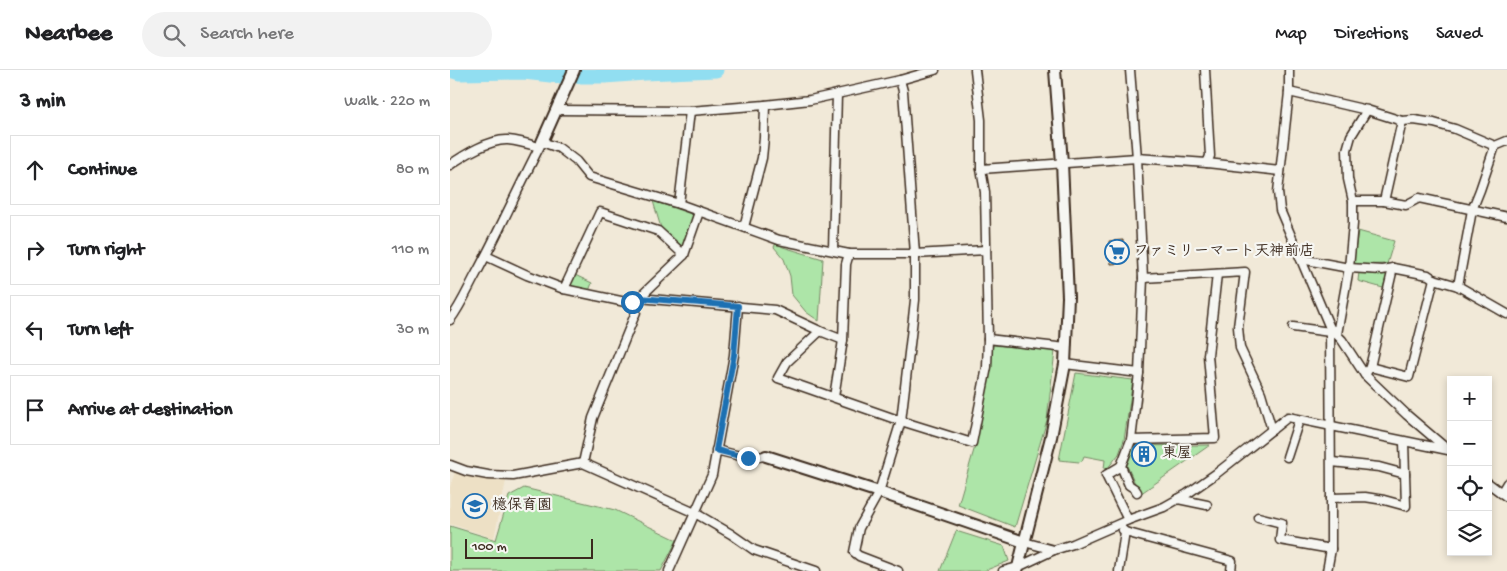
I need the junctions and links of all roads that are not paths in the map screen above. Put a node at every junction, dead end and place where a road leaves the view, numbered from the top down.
1 (574, 70) edge
2 (935, 70) edge
3 (975, 70) edge
4 (1055, 70) edge
5 (1130, 70) edge
6 (1205, 70) edge
7 (1289, 70) edge
8 (900, 80) junction
9 (1289, 92) junction
10 (837, 94) junction
11 (764, 105) junction
12 (558, 107) junction
13 (1367, 110) junction
14 (690, 111) junction
15 (1402, 120) junction
16 (1507, 141) edge
17 (541, 144) junction
18 (1495, 146) junction
19 (1137, 158) junction
20 (1062, 163) junction
21 (1207, 163) junction
22 (450, 165) edge
23 (981, 169) junction
24 (1280, 170) junction
25 (1353, 201) junction
26 (1384, 201) junction
27 (679, 204) junction
28 (1472, 210) junction
29 (699, 212) junction
30 (1507, 217) edge
31 (744, 227) junction
32 (833, 250) junction
33 (986, 250) junction
34 (849, 254) junction
35 (915, 254) junction
36 (684, 255) junction
37 (486, 256) junction
38 (1301, 259) junction
39 (1349, 268) junction
40 (1393, 268) junction
41 (1217, 274) junction
42 (1142, 278) junction
43 (1434, 279) junction
44 (1458, 286) junction
45 (564, 289) junction
46 (636, 300) junction
47 (738, 306) junction
48 (1507, 314) edge
49 (450, 320) edge
50 (1293, 327) dead end
51 (1332, 331) junction
52 (820, 332) junction
53 (988, 339) junction
54 (843, 340) junction
55 (1066, 348) junction
56 (1065, 364) junction
57 (1370, 367) junction
58 (1140, 373) junction
59 (1365, 375) junction
60 (834, 397) junction
61 (1299, 420) junction
62 (901, 421) junction
63 (1330, 427) junction
64 (1272, 430) junction
65 (1131, 440) junction
66 (1404, 442) junction
67 (1447, 448) edge
68 (716, 450) junction
69 (1447, 450) edge
70 (766, 456) joint
71 (1287, 457) dead end
72 (1332, 462) junction
73 (583, 463) junction
74 (450, 465) edge
75 (1121, 466) junction
76 (1405, 474) junction
77 (1507, 483) edge
78 (1492, 485) edge
79 (878, 492) junction
80 (1137, 492) dead end
81 (1504, 495) edge
82 (1332, 498) junction
83 (1178, 499) junction
84 (1207, 505) dead end
85 (695, 514) junction
86 (1258, 517) dead end
87 (1128, 520) junction
88 (1119, 524) junction
89 (1125, 532) junction
90 (1024, 542) junction
91 (1331, 549) junction
92 (1054, 550) junction
93 (794, 563) junction
94 (1018, 569) edge
95 (669, 571) edge
96 (790, 571) edge
97 (816, 571) edge
98 (898, 571) edge
99 (1003, 571) edge
100 (1119, 571) edge
101 (1231, 571) edge
102 (1328, 571) edge

1 - 12 street
2 - 8 street
3 - 23 street
4 - 20 street
5 - 19 street
6 - 21 street
7 - 9 street
8 - 10 street
8 - 35 street
9 - 13 street
9 - 24 street
10 - 11 street
10 - 32 street
11 - 14 street
11 - 31 street
12 - 14 street
12 - 17 street
13 - 15 street
13 - 25 street
14 - 27 street
15 - 18 street
15 - 26 street
16 - 18 street
17 - 22 street
17 - 27 street
17 - 37 street
18 - 28 street
19 - 20 street
19 - 21 street
19 - 42 street
20 - 23 street
20 - 55 street
21 - 24 street
23 - 33 street
24 - 38 street
25 - 26 street
25 - 39 street
26 - 28 street
27 - 29 street
28 - 30 street
28 - 44 street
29 - 31 street
29 - 36 street
31 - 32 street
32 - 34 street
33 - 35 street
33 - 53 street
34 - 35 street
34 - 54 street
35 - 62 street
36 - 45 street
36 - 46 street
37 - 45 street
37 - 49 street
38 - 39 street
38 - 51 street
39 - 40 street
39 - 51 street
40 - 43 street
40 - 57 street
41 - 42 street
41 - 64 street
41 - 65 street
42 - 58 street
43 - 44 street
43 - 57 street
44 - 48 street
45 - 46 street
46 - 47 street
46 - 73 street
47 - 52 street
47 - 68 street
50 - 51 street
51 - 59 street
51 - 63 street
52 - 54 street
52 - 60 street
53 - 55 street
53 - 62 street
54 - 60 street
55 - 56 street
56 - 58 street
56 - 90 street
57 - 59 street
58 - 65 street
59 - 67 street
60 - 62 street
61 - 63 street
61 - 64 street
61 - 71 street
62 - 79 street
63 - 66 street
63 - 72 street
64 - 83 street
65 - 75 street
66 - 69 street
66 - 76 street
68 - 70 street
68 - 85 street
70 - 79 street
72 - 76 street
72 - 82 street
73 - 74 street
73 - 85 street
75 - 80 street
75 - 87 street
76 - 82 street
77 - 81 street
78 - 81 street
79 - 90 street
79 - 98 street
82 - 91 street
83 - 84 street
83 - 87 street
85 - 93 street
85 - 95 street
86 - 91 street
87 - 88 street
88 - 89 street
88 - 92 street
89 - 100 street
89 - 101 street
90 - 92 street
90 - 94 street
91 - 102 street
92 - 94 street
93 - 96 street
93 - 97 street
94 - 99 street

